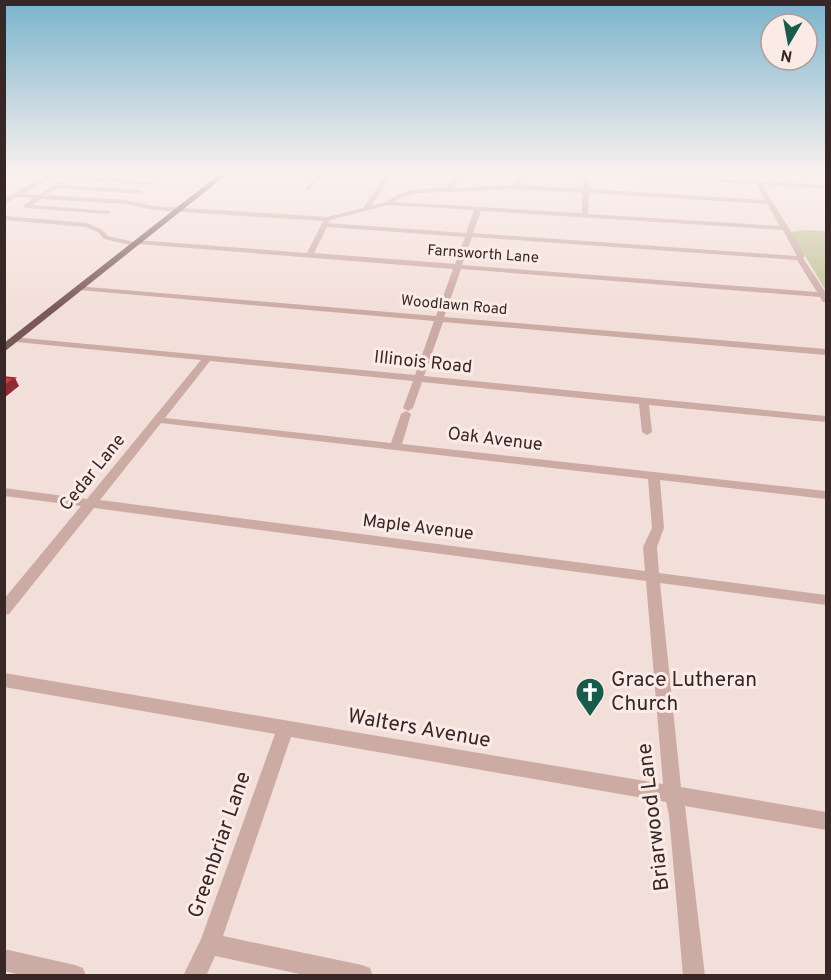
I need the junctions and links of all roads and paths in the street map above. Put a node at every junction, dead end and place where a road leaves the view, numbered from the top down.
1 (4, 218) edge
2 (169, 218) edge
3 (278, 218) edge
4 (339, 218) edge
5 (475, 218) edge
6 (627, 218) edge
7 (779, 218) edge
8 (326, 222) junction
9 (785, 228) junction
10 (468, 235) junction
11 (136, 243) junction
12 (310, 255) junction
13 (799, 258) junction
14 (457, 267) junction
15 (80, 288) junction
16 (825, 297) edge
17 (439, 318) junction
18 (16, 339) junction
19 (4, 349) edge
20 (826, 352) edge
21 (208, 358) junction
22 (419, 379) junction
23 (644, 402) junction
24 (826, 419) edge
25 (159, 420) junction
26 (647, 432) dead end
27 (395, 447) junction
28 (654, 476) junction
29 (4, 492) edge
30 (826, 495) edge
31 (92, 503) junction
32 (652, 577) junction
33 (826, 600) edge
34 (4, 610) edge
35 (4, 680) edge
36 (285, 729) junction
37 (673, 795) junction
38 (826, 821) edge
39 (210, 944) junction
40 (4, 960) edge
41 (75, 975) edge
42 (194, 975) edge
43 (362, 975) edge
44 (694, 975) edge

1 - 11 street, Farnsworth Lane
2 - 11 main road
3 - 8 street
4 - 8 street
5 - 10 street
6 - 9 street
7 - 9 street
8 - 10 street
8 - 12 street
9 - 13 street
10 - 13 street
10 - 14 street
11 - 12 street, Farnsworth Lane
11 - 15 main road
12 - 14 street, Farnsworth Lane
13 - 16 street
14 - 16 street, Farnsworth Lane
14 - 17 street
15 - 17 street, Woodlawn Road
15 - 18 main road
17 - 20 street, Woodlawn Road
17 - 22 street
18 - 19 main road
18 - 21 street, Illinois Road
21 - 22 street, Illinois Road
21 - 25 street, Cedar Lane
22 - 23 street, Illinois Road
22 - 27 street
23 - 24 street, Illinois Road
23 - 26 street
25 - 27 street, Oak Avenue
25 - 31 street, Cedar Lane
27 - 28 street, Oak Avenue
28 - 30 street, Oak Avenue
28 - 32 street, Briarwood Lane
29 - 31 street, Maple Avenue
31 - 32 street, Maple Avenue
31 - 34 street, Cedar Lane
32 - 33 street, Maple Avenue
32 - 37 street, Briarwood Lane
35 - 36 street, Walters Avenue
36 - 37 street, Walters Avenue
36 - 39 street, Greenbriar Lane
37 - 38 street, Walters Avenue
37 - 44 street, Briarwood Lane
39 - 42 street, Greenbriar Lane
39 - 43 street
40 - 41 street

